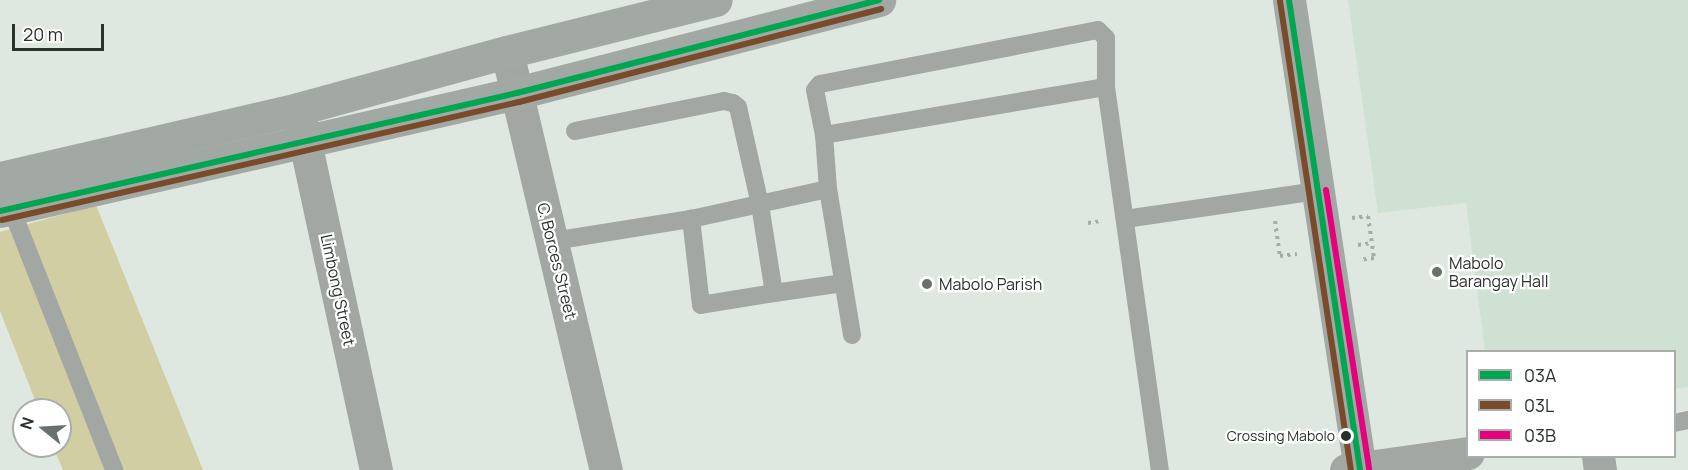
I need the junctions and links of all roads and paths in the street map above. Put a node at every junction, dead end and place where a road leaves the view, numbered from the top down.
1 (716, 0) edge
2 (879, 0) edge
3 (1289, 0) edge
4 (507, 52) junction
5 (1106, 87) junction
6 (517, 93) junction
7 (298, 110) junction
8 (575, 131) dead end
9 (824, 135) junction
10 (306, 141) junction
11 (828, 189) junction
12 (1317, 190) junction
13 (4, 199) edge
14 (760, 205) junction
15 (1368, 216) dead end
16 (691, 219) junction
17 (1125, 219) junction
18 (1275, 222) dead end
19 (553, 241) junction
20 (1280, 256) dead end
21 (1374, 258) dead end
22 (843, 283) junction
23 (774, 293) junction
24 (852, 335) dead end
25 (1466, 453) edge
26 (1355, 469) edge
27 (114, 470) edge
28 (376, 470) edge
29 (606, 470) edge
30 (1160, 470) edge

1 - 4 main road
2 - 6 main road
3 - 12 main road
4 - 6 street, C. Borces Street
4 - 7 main road
5 - 9 lane
5 - 9 lane
5 - 17 lane
6 - 10 main road
6 - 19 street, C. Borces Street
7 - 10 street, Limbong Street
7 - 13 main road
8 - 14 lane
9 - 11 lane
10 - 13 main road
10 - 28 street, Limbong Street
11 - 14 lane
11 - 22 lane
12 - 17 lane
12 - 26 main road
13 - 27 lane
14 - 16 lane
14 - 23 lane
15 - 21 path
16 - 19 lane
16 - 23 lane
17 - 30 lane
18 - 20 path
19 - 29 street, C. Borces Street
22 - 23 lane
22 - 24 lane
25 - 26 street

